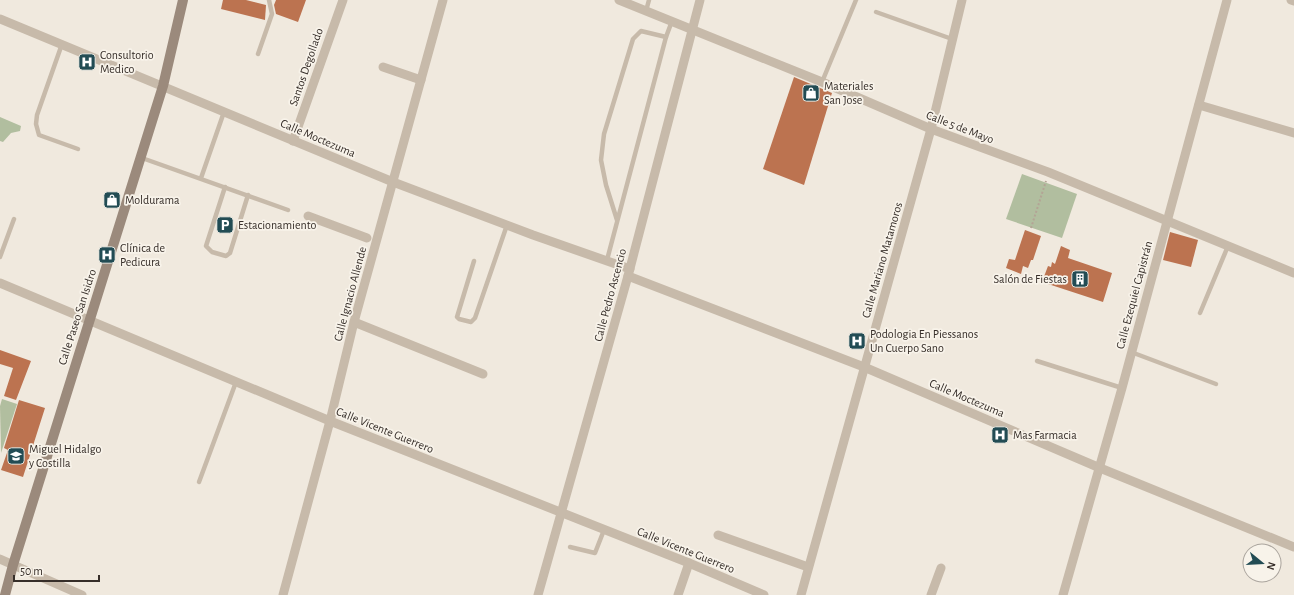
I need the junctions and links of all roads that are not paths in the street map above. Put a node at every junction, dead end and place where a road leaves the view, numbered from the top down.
1 (183, 0) edge
2 (269, 0) edge
3 (343, 0) edge
4 (443, 0) edge
5 (619, 0) edge
6 (649, 0) edge
7 (700, 0) edge
8 (856, 0) edge
9 (962, 0) edge
10 (1227, 0) edge
11 (1290, 0) edge
12 (1294, 2) edge
13 (646, 11) junction
14 (876, 12) dead end
15 (0, 19) edge
16 (672, 21) junction
17 (691, 29) junction
18 (666, 37) junction
19 (952, 39) junction
20 (62, 44) junction
21 (258, 54) dead end
22 (383, 67) dead end
23 (421, 80) junction
24 (822, 82) junction
25 (164, 86) junction
26 (1199, 105) junction
27 (225, 111) junction
28 (931, 129) junction
29 (1294, 132) edge
30 (293, 141) junction
31 (78, 149) dead end
32 (142, 158) junction
33 (201, 178) junction
34 (393, 182) junction
35 (225, 187) junction
36 (248, 195) junction
37 (288, 210) dead end
38 (308, 216) dead end
39 (14, 219) dead end
40 (617, 220) junction
41 (1166, 221) junction
42 (507, 225) junction
43 (372, 240) junction
44 (1228, 246) junction
45 (0, 257) edge
46 (607, 260) junction
47 (474, 261) dead end
48 (629, 272) junction
49 (1294, 273) edge
50 (0, 283) edge
51 (1200, 313) dead end
52 (89, 322) junction
53 (354, 322) junction
54 (1132, 352) junction
55 (1037, 361) dead end
56 (864, 367) junction
57 (482, 374) dead end
58 (236, 382) junction
59 (1216, 384) dead end
60 (1122, 388) junction
61 (330, 421) junction
62 (1100, 468) junction
63 (199, 482) dead end
64 (561, 512) junction
65 (604, 530) junction
66 (718, 535) dead end
67 (570, 547) dead end
68 (1294, 547) edge
69 (0, 559) edge
70 (689, 563) junction
71 (13, 565) junction
72 (808, 567) junction
73 (941, 568) dead end
74 (5, 595) edge
75 (82, 595) edge
76 (283, 595) edge
77 (538, 595) edge
78 (678, 595) edge
79 (764, 595) edge
80 (801, 595) edge
81 (931, 595) edge
82 (1063, 595) edge

1 - 25 main road, Calle Paseo San Isidro
2 - 21 lane
3 - 30 street, Santos Degollado
4 - 23 street, Calle Ignacio Allende
5 - 13 street, Calle 5 de Mayo
6 - 13 lane
7 - 17 street, Calle Pedro Ascencio
8 - 24 lane
9 - 19 street, Calle Mariano Matamoros
10 - 26 street, Calle Ezequiel Capistrán
11 - 12 street
13 - 16 street, Calle 5 de Mayo
14 - 19 lane
15 - 20 street, Calle Moctezuma
16 - 17 street, Calle 5 de Mayo
16 - 18 lane
17 - 24 street, Calle 5 de Mayo
17 - 48 street, Calle Pedro Ascencio
18 - 40 lane
18 - 40 lane
19 - 28 street, Calle Mariano Matamoros
20 - 25 street, Calle Moctezuma
20 - 31 lane
22 - 23 street
23 - 34 street, Calle Ignacio Allende
24 - 28 street, Calle 5 de Mayo
25 - 27 street, Calle Moctezuma
25 - 32 main road, Calle Paseo San Isidro
26 - 29 street
26 - 41 street, Calle Ezequiel Capistrán
27 - 30 street, Calle Moctezuma
27 - 33 lane
28 - 41 street, Calle 5 de Mayo
28 - 56 street, Calle Mariano Matamoros
30 - 34 street, Calle Moctezuma
32 - 33 lane
32 - 52 main road, Calle Paseo San Isidro
33 - 35 lane
34 - 42 street, Calle Moctezuma
34 - 43 street, Calle Ignacio Allende
35 - 36 lane
35 - 36 lane
36 - 37 lane
38 - 43 street
39 - 45 lane
40 - 46 lane
41 - 44 street, Calle 5 de Mayo
41 - 54 street, Calle Ezequiel Capistrán
42 - 46 street, Calle Moctezuma
42 - 47 lane
43 - 53 street, Calle Ignacio Allende
44 - 49 street, Calle 5 de Mayo
44 - 51 lane
46 - 48 street, Calle Moctezuma
48 - 56 street, Calle Moctezuma
48 - 64 street, Calle Pedro Ascencio
50 - 52 street, Calle Vicente Guerrero
52 - 58 street, Calle Vicente Guerrero
52 - 71 main road, Calle Paseo San Isidro
53 - 57 street
53 - 61 street, Calle Ignacio Allende
54 - 59 lane
54 - 60 street, Calle Ezequiel Capistrán
55 - 60 lane
56 - 62 street, Calle Moctezuma
56 - 72 street, Calle Mariano Matamoros
58 - 61 street, Calle Vicente Guerrero
58 - 63 lane
60 - 62 street, Calle Ezequiel Capistrán
61 - 64 street, Calle Vicente Guerrero
61 - 76 street, Calle Ignacio Allende
62 - 68 street, Calle Moctezuma
62 - 82 street, Calle Ezequiel Capistrán
64 - 65 street, Calle Vicente Guerrero
64 - 77 street, Calle Pedro Ascencio
65 - 67 lane
65 - 70 street, Calle Vicente Guerrero
66 - 72 street
69 - 71 street
70 - 78 street
70 - 79 street, Calle Vicente Guerrero
71 - 74 main road, Calle Paseo San Isidro
71 - 75 street
72 - 80 street, Calle Mariano Matamoros
73 - 81 street

